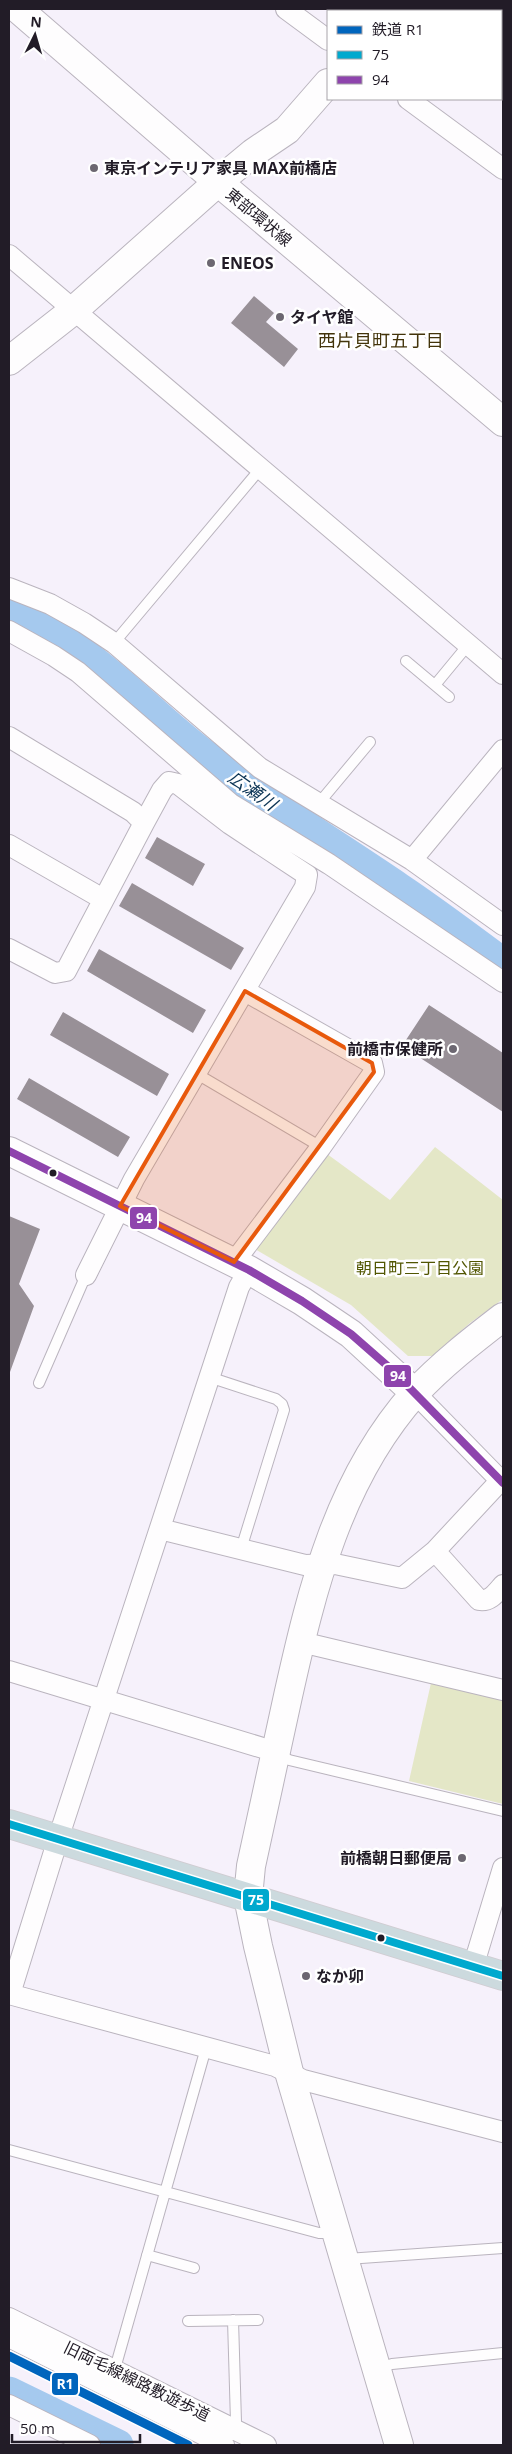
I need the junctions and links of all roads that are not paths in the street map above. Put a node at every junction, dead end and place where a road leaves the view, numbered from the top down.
1 (18, 9) edge
2 (286, 9) edge
3 (327, 39) edge
4 (327, 84) edge
5 (409, 100) edge
6 (503, 169) edge
7 (218, 182) junction
8 (9, 255) edge
9 (74, 310) junction
10 (9, 361) edge
11 (503, 422) edge
12 (261, 468) junction
13 (9, 588) edge
14 (9, 631) edge
15 (114, 643) junction
16 (468, 645) junction
17 (406, 661) dead end
18 (503, 674) edge
19 (435, 685) junction
20 (449, 697) dead end
21 (9, 737) edge
22 (370, 742) dead end
23 (503, 750) edge
24 (319, 803) junction
25 (144, 823) junction
26 (9, 845) edge
27 (412, 860) junction
28 (103, 899) junction
29 (503, 925) edge
30 (9, 949) edge
31 (503, 982) edge
32 (245, 991) junction
33 (197, 1074) junction
34 (321, 1147) junction
35 (9, 1151) edge
36 (120, 1206) junction
37 (241, 1266) junction
38 (86, 1275) joint
39 (503, 1317) edge
40 (209, 1377) junction
41 (39, 1383) dead end
42 (415, 1393) junction
43 (502, 1482) edge
44 (160, 1529) junction
45 (241, 1549) junction
46 (435, 1551) junction
47 (322, 1564) junction
48 (503, 1585) edge
49 (301, 1642) junction
50 (9, 1671) edge
51 (503, 1690) edge
52 (104, 1699) junction
53 (276, 1752) junction
54 (503, 1811) edge
55 (9, 1824) edge
56 (58, 1839) junction
57 (503, 1868) edge
58 (248, 1896) junction
59 (473, 1967) junction
60 (503, 1976) edge
61 (9, 1995) edge
62 (206, 2048) junction
63 (289, 2072) junction
64 (503, 2132) edge
65 (9, 2150) edge
66 (165, 2192) junction
67 (337, 2232) junction
68 (503, 2248) edge
69 (147, 2255) junction
70 (346, 2259) junction
71 (194, 2268) dead end
72 (9, 2318) edge
73 (233, 2320) junction
74 (258, 2320) dead end
75 (188, 2321) dead end
76 (9, 2337) edge
77 (503, 2354) edge
78 (378, 2368) junction
79 (111, 2378) junction
80 (9, 2405) edge
81 (229, 2440) edge
82 (90, 2445) edge
83 (266, 2445) edge
84 (399, 2445) edge

1 - 7 street, 東部環状線
2 - 3 street
4 - 7 street
5 - 6 street
7 - 9 street
7 - 11 street, 東部環状線
8 - 9 street
9 - 10 street
9 - 12 street
12 - 15 lane
12 - 16 street
13 - 15 street
14 - 31 street
15 - 24 street
16 - 18 street
16 - 19 lane
17 - 19 lane
19 - 20 lane
21 - 25 street
22 - 24 lane
23 - 27 street
24 - 27 street
25 - 28 street
25 - 32 street
26 - 28 street
27 - 29 street
28 - 30 street
32 - 33 street
32 - 34 street
33 - 34 lane
33 - 36 street
34 - 37 street
35 - 36 street
36 - 37 street
36 - 38 street
37 - 40 street
37 - 42 street
38 - 41 lane
39 - 42 street
40 - 44 street
40 - 45 lane
42 - 43 street
42 - 47 street
43 - 46 street
44 - 45 street
44 - 52 street
45 - 47 street
46 - 47 street
46 - 48 street
47 - 49 street
49 - 51 street
49 - 53 street
50 - 52 street
52 - 53 street
52 - 56 street
53 - 54 lane
53 - 58 street
55 - 56 highway
56 - 58 highway
56 - 61 street
57 - 59 street
58 - 59 highway
58 - 63 street
59 - 60 highway
61 - 62 street
62 - 63 street
62 - 66 lane
63 - 64 street
63 - 67 street
65 - 66 lane
66 - 67 lane
66 - 69 lane
67 - 70 street
68 - 70 lane
69 - 71 lane
69 - 79 lane
70 - 78 street
72 - 79 street, 旧両毛線線路敷遊歩道
73 - 74 lane
73 - 75 lane
73 - 81 lane
76 - 79 street
77 - 78 lane
78 - 84 street
79 - 81 street
80 - 82 street
81 - 83 street

